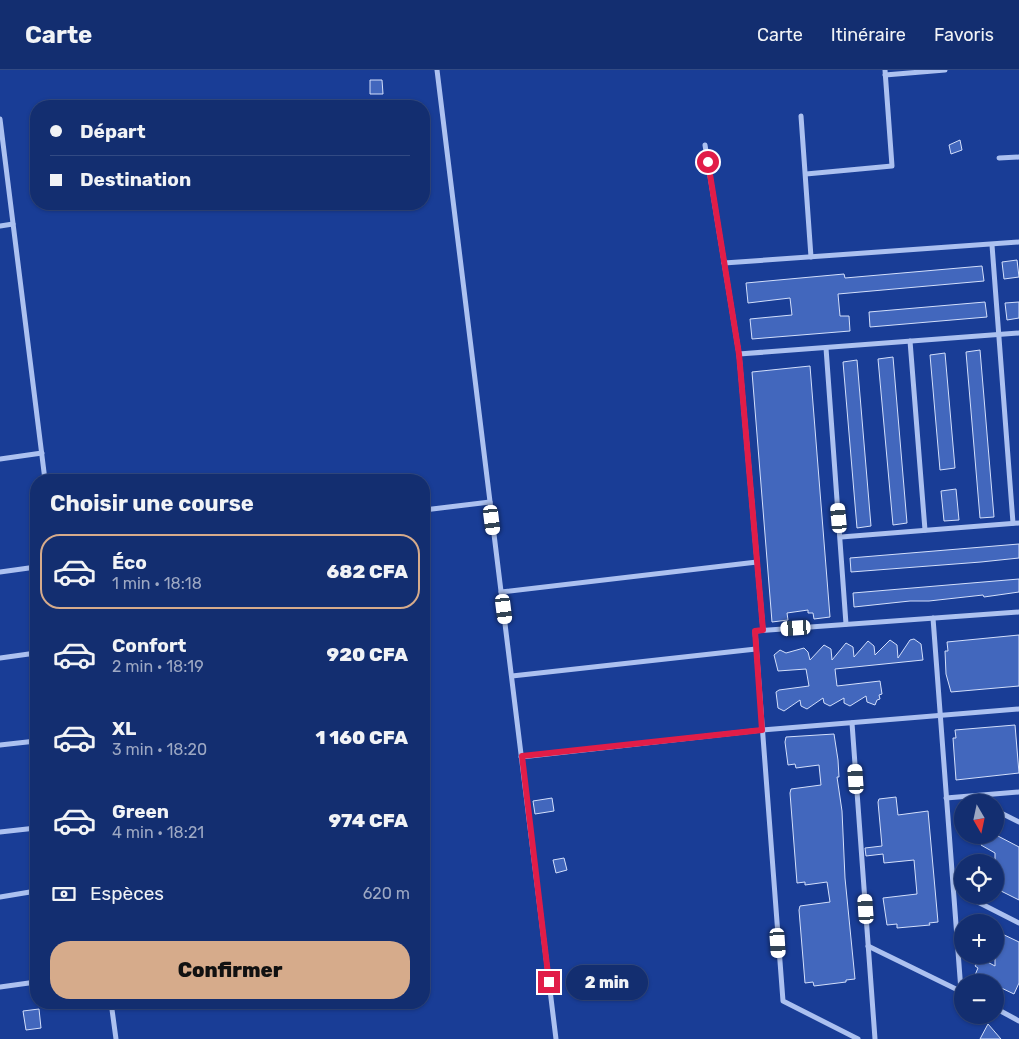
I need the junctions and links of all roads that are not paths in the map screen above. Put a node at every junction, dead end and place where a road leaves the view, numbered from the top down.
1 (437, 70) edge
2 (945, 70) edge
3 (885, 72) edge
4 (801, 116) dead end
5 (0, 119) edge
6 (705, 145) dead end
7 (1019, 157) edge
8 (999, 158) dead end
9 (806, 174) junction
10 (13, 224) junction
11 (0, 226) edge
12 (1019, 242) edge
13 (992, 245) junction
14 (811, 257) junction
15 (724, 263) junction
16 (1019, 332) edge
17 (997, 334) junction
18 (910, 341) junction
19 (826, 348) junction
20 (739, 354) junction
21 (42, 453) junction
22 (0, 459) edge
23 (44, 474) edge
24 (490, 502) junction
25 (430, 509) edge
26 (1013, 523) junction
27 (1019, 523) edge
28 (925, 530) junction
29 (841, 536) junction
30 (757, 562) junction
31 (30, 568) edge
32 (0, 572) edge
33 (501, 592) junction
34 (1019, 612) edge
35 (933, 618) junction
36 (846, 624) junction
37 (763, 630) junction
38 (756, 649) junction
39 (30, 654) edge
40 (0, 658) edge
41 (512, 676) junction
42 (1019, 709) edge
43 (940, 716) junction
44 (852, 723) junction
45 (762, 730) junction
46 (30, 742) edge
47 (0, 745) edge
48 (522, 756) junction
49 (1019, 792) edge
50 (994, 794) edge
51 (954, 797) edge
52 (946, 798) junction
53 (1004, 814) edge
54 (1019, 822) edge
55 (30, 829) edge
56 (0, 832) edge
57 (953, 889) joint
58 (30, 892) edge
59 (0, 896) edge
60 (981, 904) edge
61 (1019, 923) edge
62 (868, 946) junction
63 (960, 974) edge
64 (30, 983) edge
65 (0, 987) edge
66 (954, 988) edge
67 (112, 1009) edge
68 (1004, 1012) edge
69 (1019, 1020) edge
70 (116, 1039) edge
71 (556, 1039) edge
72 (858, 1039) edge
73 (875, 1039) edge

1 - 24 street
2 - 3 street
3 - 9 street
4 - 9 street
5 - 10 street
6 - 15 street
7 - 8 street
9 - 14 street
10 - 11 street
10 - 21 street
12 - 13 street
13 - 14 street
13 - 17 street
14 - 15 street
15 - 20 street
16 - 17 street
17 - 18 street
17 - 26 street
18 - 19 street
18 - 28 street
19 - 20 street
19 - 29 street
20 - 30 street
21 - 22 street
21 - 23 street
24 - 25 street
24 - 33 street
26 - 27 street
26 - 28 street
28 - 29 street
29 - 36 street
30 - 33 street
30 - 37 street
31 - 32 street
33 - 41 street
34 - 35 street
35 - 36 street
35 - 43 street
36 - 37 street
37 - 38 street
38 - 41 street
38 - 45 street
39 - 40 street
41 - 48 street
42 - 43 street
43 - 44 street
43 - 52 street
44 - 45 street
44 - 62 street
45 - 48 street
45 - 72 street
46 - 47 street
48 - 71 street
49 - 50 street
51 - 52 street
52 - 57 street
53 - 54 street
55 - 56 street
57 - 63 street
58 - 59 street
60 - 61 street
62 - 66 street
62 - 73 street
64 - 65 street
67 - 70 street
68 - 69 street

